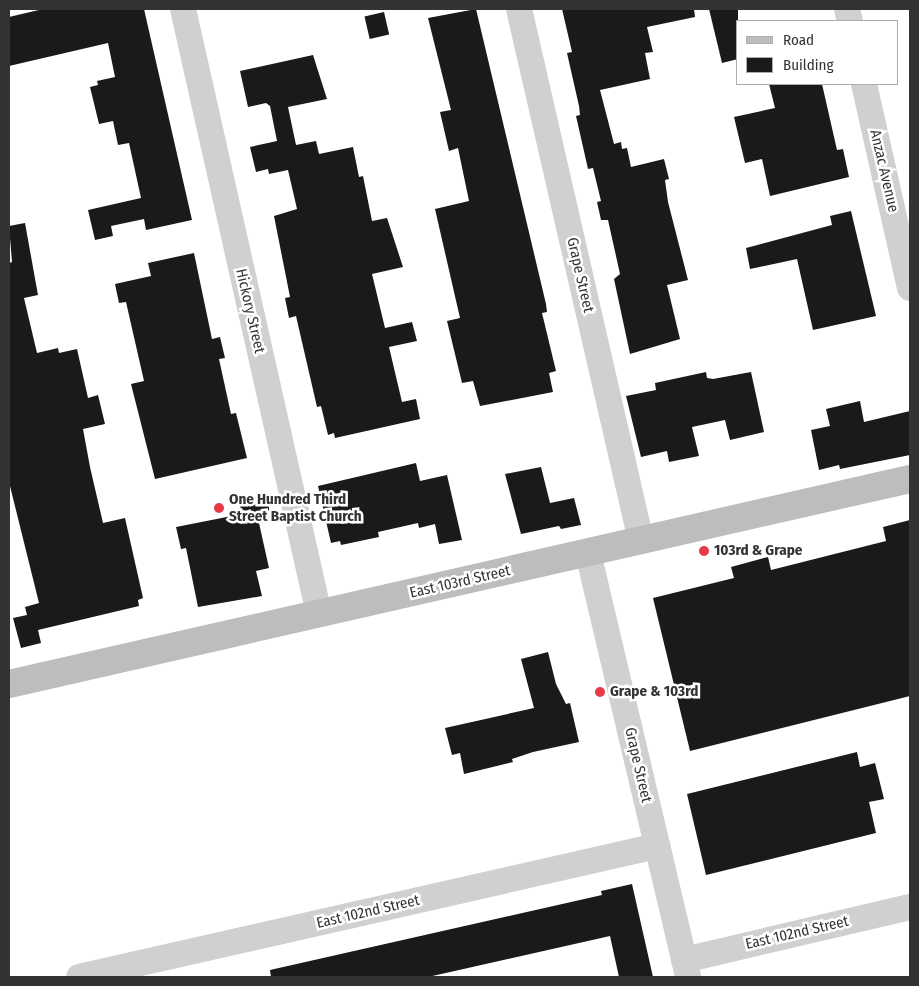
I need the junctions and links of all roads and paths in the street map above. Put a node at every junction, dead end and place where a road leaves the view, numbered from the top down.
1 (183, 9) edge
2 (519, 9) edge
3 (864, 85) edge
4 (910, 288) edge
5 (910, 480) edge
6 (641, 541) junction
7 (588, 553) junction
8 (319, 614) junction
9 (9, 683) edge
10 (657, 846) junction
11 (910, 907) edge
12 (686, 968) edge
13 (78, 977) edge

1 - 8 street, Hickory Street
2 - 6 street, Grape Street
3 - 4 street, Anzac Avenue
5 - 6 street, East 103rd Street
6 - 7 street, East 103rd Street
7 - 8 street, East 103rd Street
7 - 10 street, Grape Street
8 - 9 street, East 103rd Street
10 - 12 street, Grape Street
10 - 13 street, East 102nd Street
11 - 12 street, East 102nd Street

